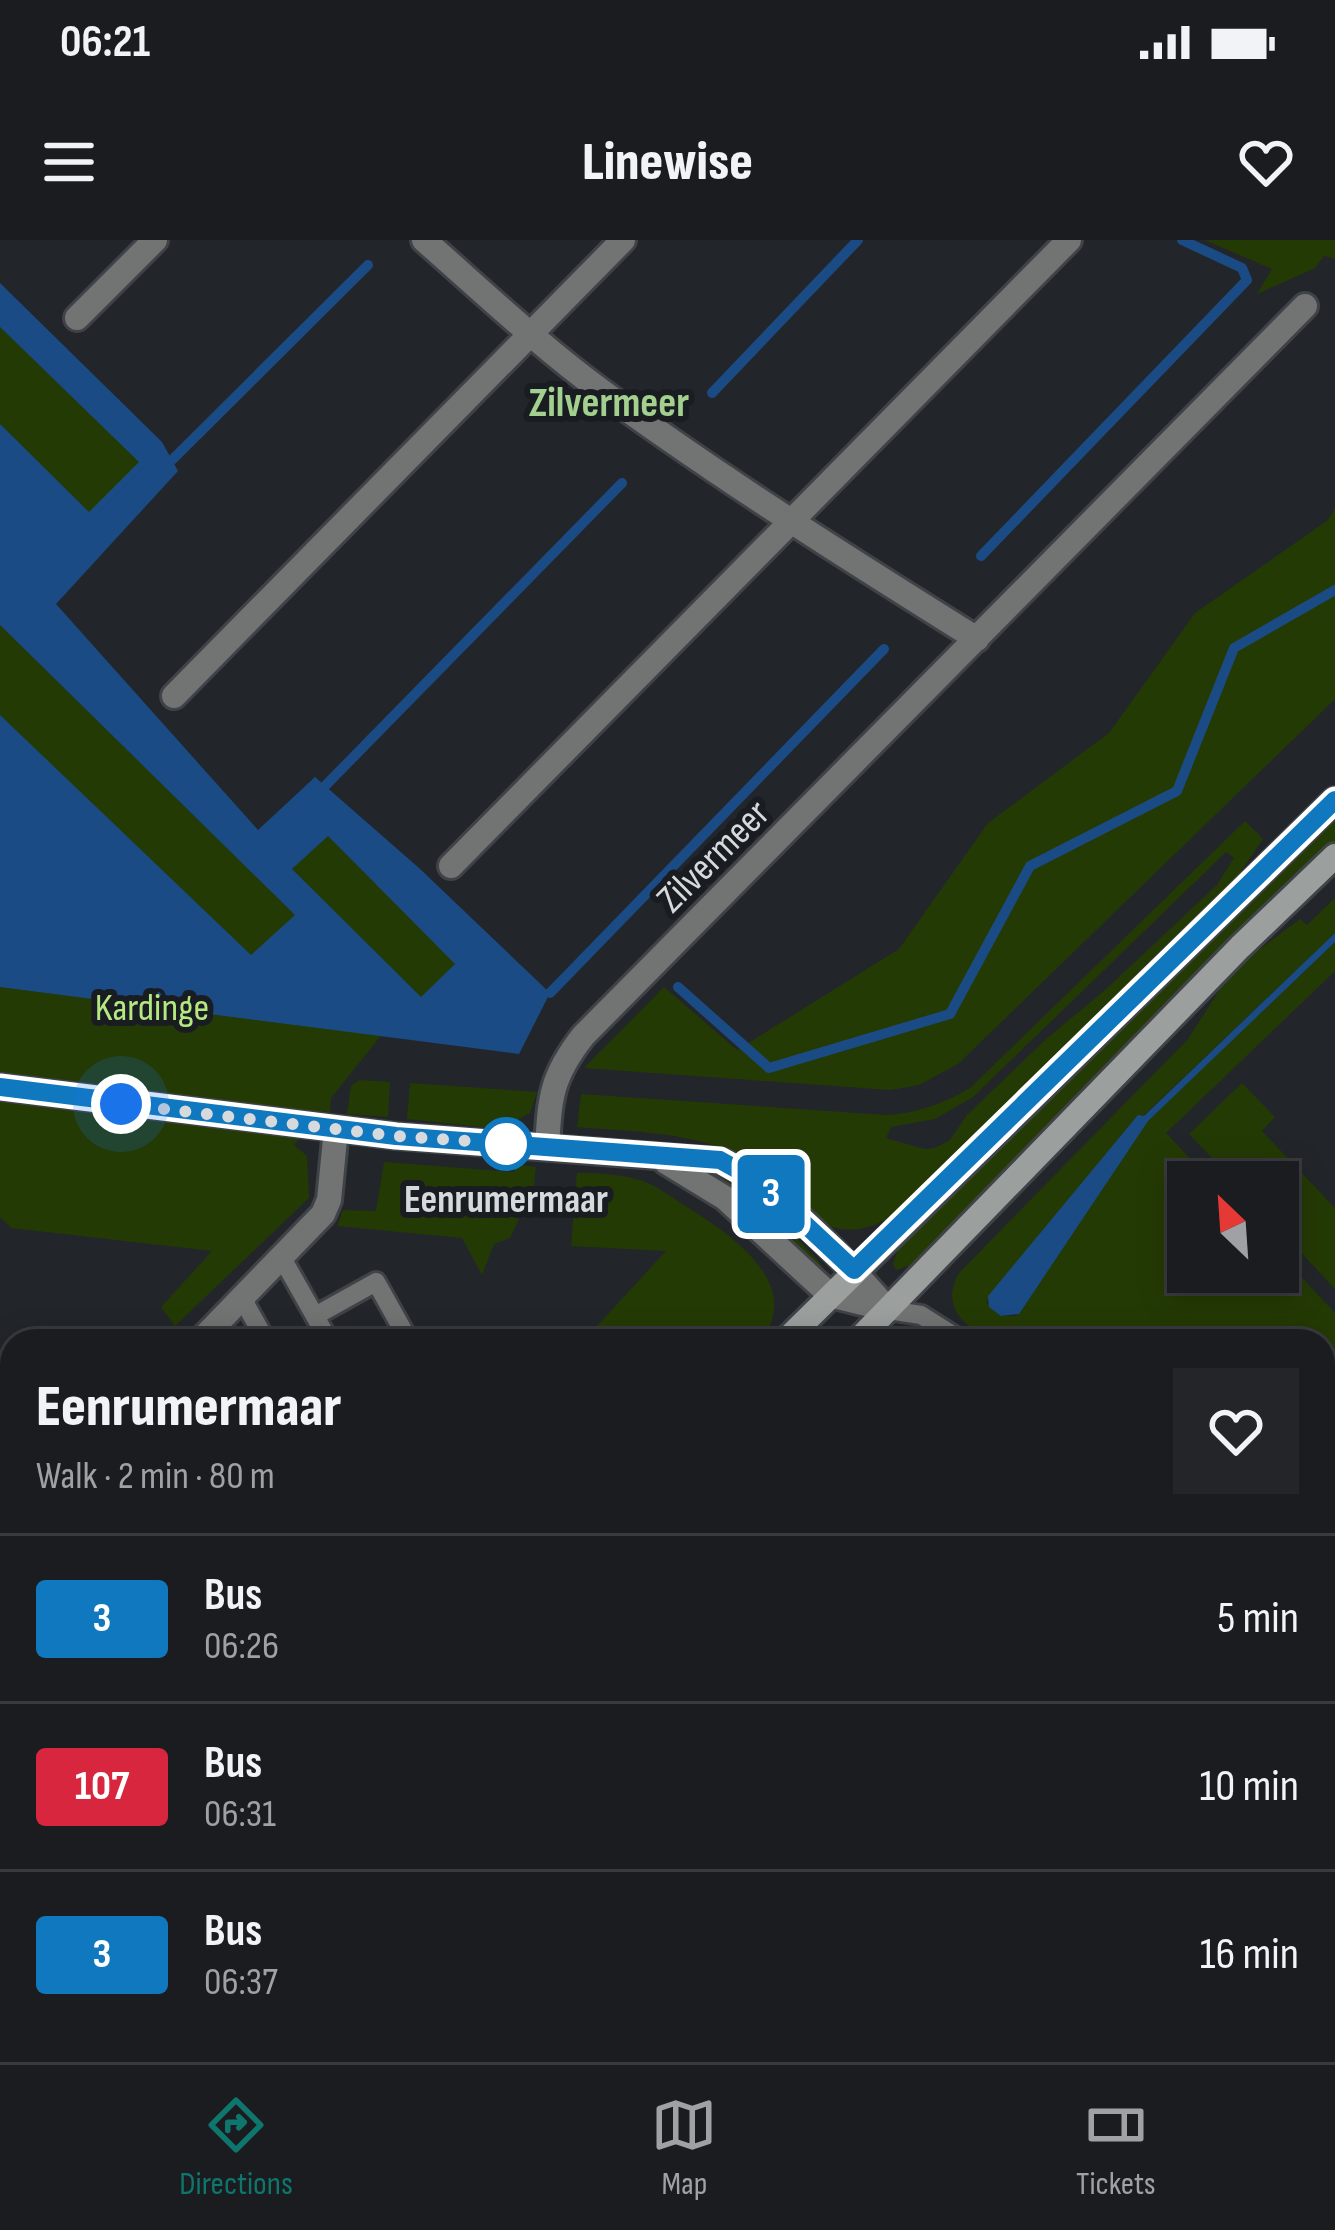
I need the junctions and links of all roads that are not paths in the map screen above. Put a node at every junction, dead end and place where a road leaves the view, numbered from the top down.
1 (154, 240) edge
2 (424, 240) edge
3 (623, 240) edge
4 (1069, 240) edge
5 (1305, 306) dead end
6 (77, 317) dead end
7 (530, 334) junction
8 (788, 522) junction
9 (977, 639) junction
10 (174, 696) dead end
11 (1335, 800) edge
12 (1335, 856) edge
13 (452, 866) dead end
14 (0, 1087) edge
15 (336, 1129) junction
16 (547, 1147) junction
17 (653, 1156) junction
18 (282, 1258) junction
19 (854, 1270) junction
20 (830, 1295) junction
21 (242, 1298) junction
22 (888, 1310) junction
23 (315, 1316) junction
24 (212, 1329) edge
25 (259, 1329) edge
26 (322, 1329) edge
27 (402, 1329) edge
28 (797, 1329) edge
29 (869, 1329) edge
30 (942, 1329) edge

1 - 6 street
2 - 7 street
3 - 7 street
4 - 8 street
5 - 9 street, Zilvermeer
7 - 8 street
7 - 10 street
8 - 9 street
8 - 13 street
9 - 16 street, Zilvermeer
11 - 19 main road
12 - 22 main road
14 - 15 street
15 - 16 street
15 - 18 street
16 - 17 street
17 - 19 street
17 - 20 street
18 - 21 street
18 - 23 lane
19 - 20 main road
19 - 22 street
20 - 22 street
20 - 28 main road
21 - 24 street
21 - 25 lane
22 - 29 main road
22 - 30 lane
23 - 26 lane
23 - 27 lane

